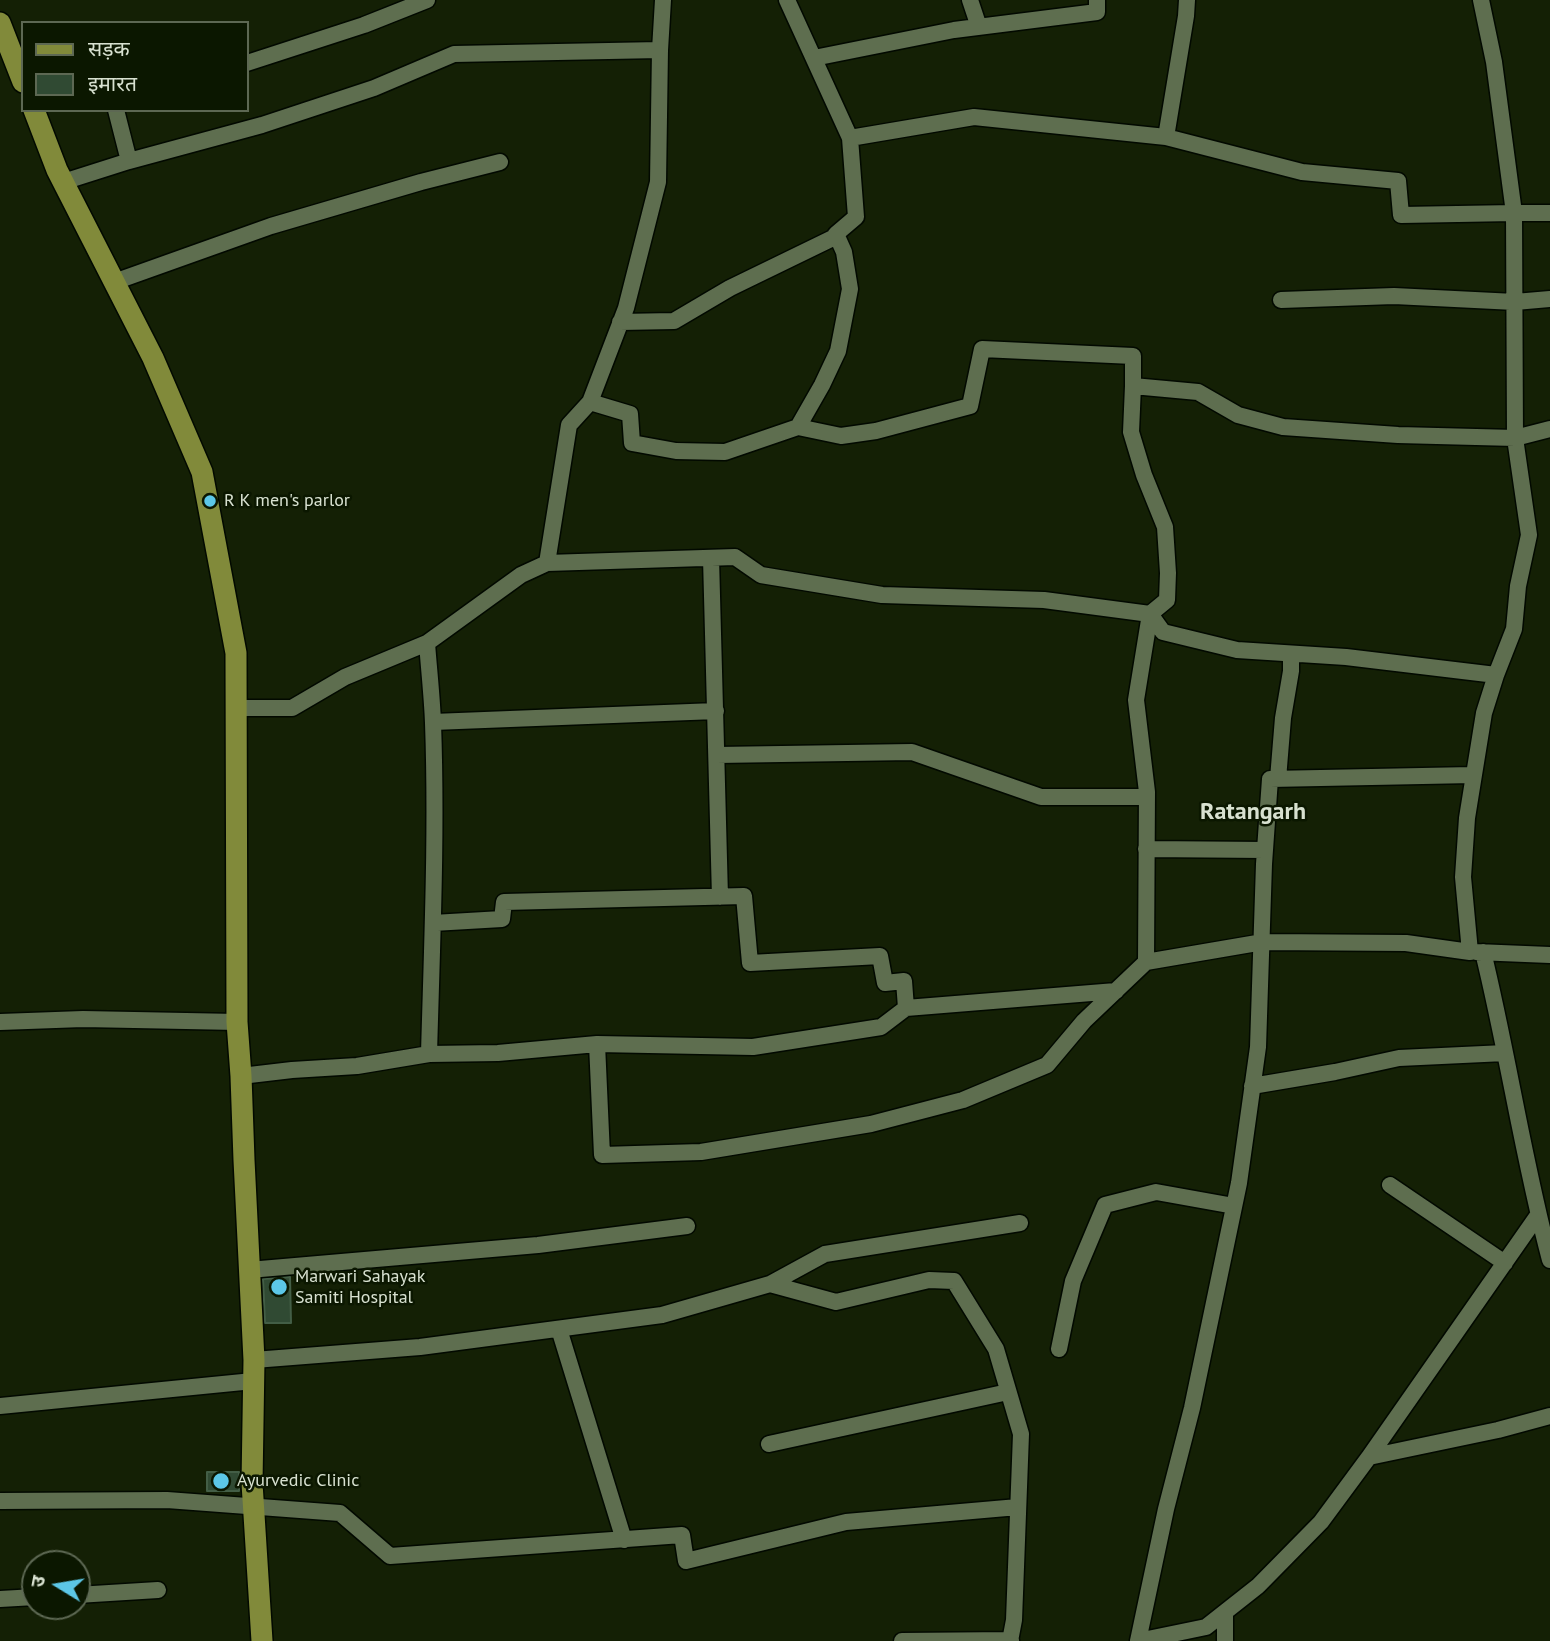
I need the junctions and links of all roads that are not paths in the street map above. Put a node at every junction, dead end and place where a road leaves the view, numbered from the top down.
1 (427, 0) edge
2 (663, 0) edge
3 (787, 0) edge
4 (970, 0) edge
5 (1097, 0) edge
6 (1187, 0) edge
7 (1481, 0) edge
8 (0, 23) edge
9 (979, 27) junction
10 (660, 50) junction
11 (814, 58) junction
12 (248, 63) edge
13 (21, 77) edge
14 (35, 112) edge
15 (117, 112) edge
16 (1166, 137) junction
17 (850, 138) junction
18 (129, 161) junction
19 (500, 162) dead end
20 (62, 182) junction
21 (1550, 213) edge
22 (1514, 214) junction
23 (837, 236) junction
24 (114, 282) junction
25 (1550, 299) edge
26 (1281, 300) dead end
27 (1515, 302) junction
28 (620, 322) junction
29 (1133, 386) junction
30 (590, 402) junction
31 (798, 427) junction
32 (1550, 429) edge
33 (1515, 438) junction
34 (711, 558) junction
35 (547, 563) junction
36 (1150, 614) junction
37 (427, 643) junction
38 (1291, 654) junction
39 (1496, 675) junction
40 (236, 708) junction
41 (716, 711) junction
42 (433, 722) junction
43 (717, 755) junction
44 (1473, 775) junction
45 (1278, 779) junction
46 (1146, 797) junction
47 (1146, 849) junction
48 (1265, 850) junction
49 (720, 897) junction
50 (433, 923) junction
51 (1263, 942) junction
52 (1477, 952) junction
53 (1550, 955) edge
54 (1146, 962) junction
55 (1116, 991) junction
56 (906, 1008) junction
57 (0, 1021) edge
58 (237, 1022) junction
59 (597, 1044) junction
60 (1505, 1052) junction
61 (429, 1054) junction
62 (241, 1076) junction
63 (1252, 1086) junction
64 (1390, 1185) dead end
65 (1234, 1206) junction
66 (1538, 1215) junction
67 (1020, 1223) dead end
68 (687, 1226) dead end
69 (1550, 1260) edge
70 (1505, 1263) junction
71 (249, 1270) junction
72 (771, 1284) junction
73 (559, 1329) junction
74 (1059, 1349) dead end
75 (253, 1370) junction
76 (1008, 1392) junction
77 (0, 1406) edge
78 (1550, 1416) edge
79 (769, 1444) dead end
80 (1369, 1457) junction
81 (0, 1501) edge
82 (253, 1507) junction
83 (1018, 1507) junction
84 (624, 1540) junction
85 (158, 1590) dead end
86 (91, 1594) edge
87 (21, 1598) edge
88 (0, 1599) edge
89 (1225, 1612) junction
90 (1010, 1640) edge
91 (261, 1641) edge
92 (902, 1641) edge
93 (1138, 1641) edge
94 (1225, 1641) edge

1 - 12 street
2 - 10 street
3 - 11 street
4 - 9 street
5 - 9 street
6 - 16 street
7 - 22 street
8 - 13 main road
9 - 11 street
10 - 18 street
10 - 28 street
11 - 17 street
14 - 20 main road
15 - 18 street
16 - 17 street
16 - 22 street
17 - 23 street
18 - 20 street
19 - 24 street
20 - 24 main road
21 - 22 street
22 - 27 street
23 - 28 street
23 - 31 street
24 - 40 main road
25 - 27 street
26 - 27 street
27 - 33 street
28 - 30 street
29 - 31 street
29 - 33 street
29 - 36 street
30 - 31 street
30 - 35 street
32 - 33 street
33 - 39 street
34 - 35 street
34 - 36 street
34 - 41 street
35 - 37 street
36 - 38 street
36 - 46 street
37 - 40 street
37 - 42 street
38 - 39 street
38 - 45 street
39 - 44 street
40 - 58 main road
41 - 42 street
41 - 43 street
42 - 50 street
43 - 46 street
43 - 49 street
44 - 45 street
44 - 52 street
45 - 48 street
46 - 47 street
47 - 48 street
47 - 54 street
48 - 51 street
49 - 50 street
49 - 56 street
50 - 61 street
51 - 52 street
51 - 54 street
51 - 63 street
52 - 53 street
52 - 60 street
54 - 55 street
55 - 56 street
55 - 59 street
56 - 59 street
57 - 58 street
58 - 62 main road
59 - 61 street
60 - 63 street
60 - 66 street
61 - 62 street
62 - 71 main road
63 - 65 street
64 - 70 street
65 - 74 street
65 - 93 street
66 - 69 street
66 - 70 street
67 - 72 street
68 - 71 street
70 - 80 street
71 - 75 main road
72 - 73 street
72 - 76 street
73 - 75 street
73 - 84 street
75 - 77 street
75 - 82 main road
76 - 79 street
76 - 83 street
78 - 80 street
80 - 89 street
81 - 82 street
82 - 84 street
82 - 91 main road
83 - 84 street
83 - 90 street
85 - 86 street
87 - 88 street
89 - 93 street
89 - 94 street
90 - 92 street

